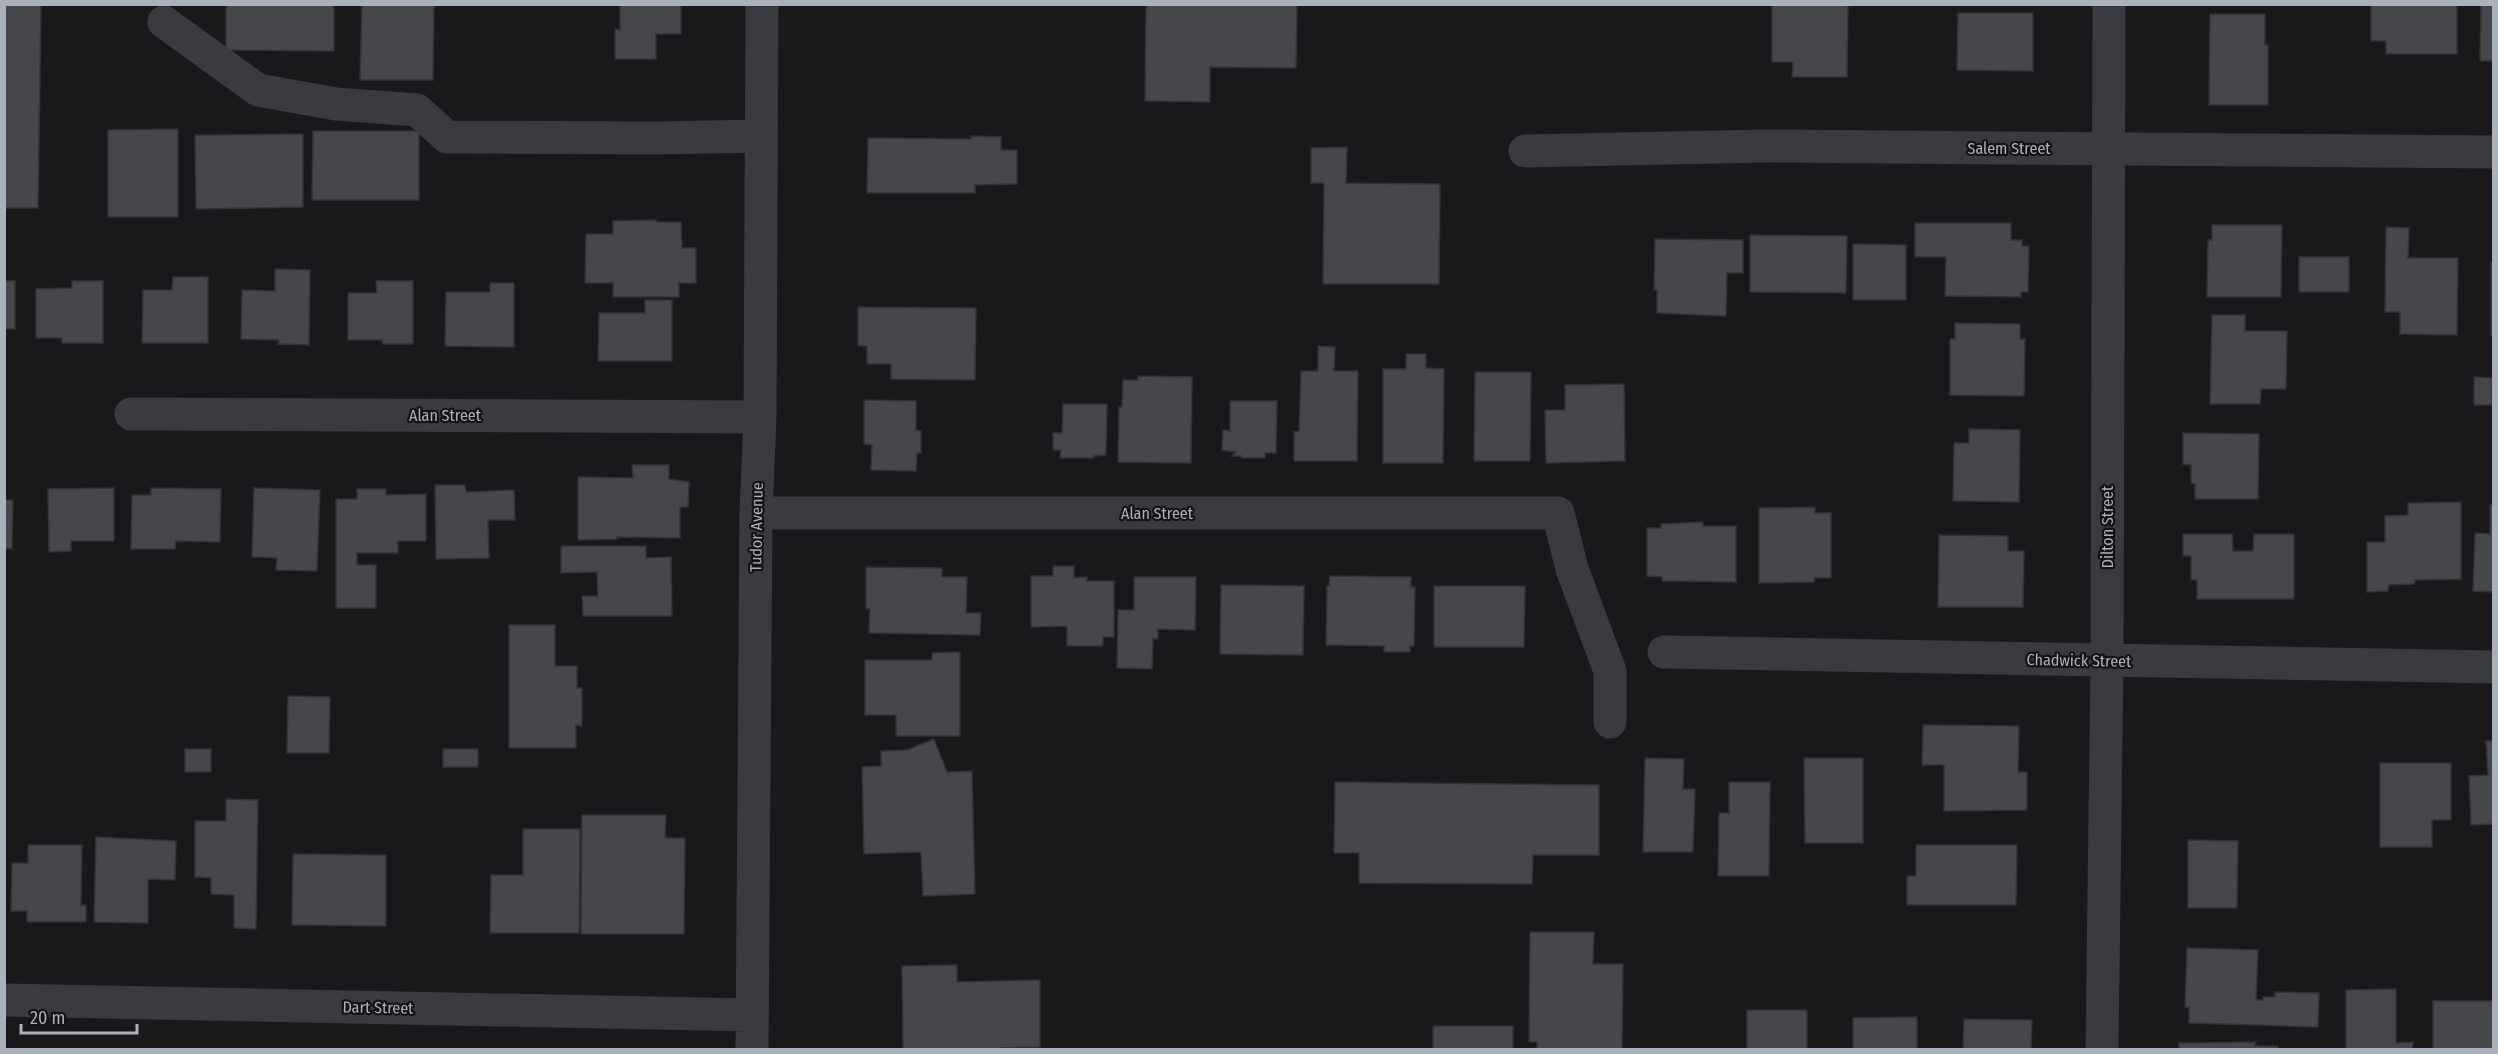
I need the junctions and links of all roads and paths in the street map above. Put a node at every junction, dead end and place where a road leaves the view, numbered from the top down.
1 (762, 4) edge
2 (2109, 4) edge
3 (164, 22) dead end
4 (761, 136) junction
5 (2109, 149) junction
6 (1525, 151) dead end
7 (2493, 152) edge
8 (131, 414) dead end
9 (760, 417) junction
10 (756, 513) junction
11 (1664, 652) dead end
12 (2107, 660) junction
13 (2493, 667) edge
14 (1610, 722) dead end
15 (4, 1000) edge
16 (752, 1015) junction
17 (752, 1050) edge
18 (2102, 1050) edge

1 - 4 street, Tudor Avenue
2 - 5 street, Dilton Street
3 - 4 street
4 - 9 street, Tudor Avenue
5 - 6 street, Salem Street
5 - 7 street, Salem Street
5 - 12 street, Dilton Street
8 - 9 street, Alan Street
9 - 10 street, Tudor Avenue
10 - 14 street, Alan Street
10 - 16 street, Tudor Avenue
11 - 12 street, Chadwick Street
12 - 13 street, Chadwick Street
12 - 18 street, Dilton Street
15 - 16 street, Dart Street
16 - 17 street, Tudor Avenue

